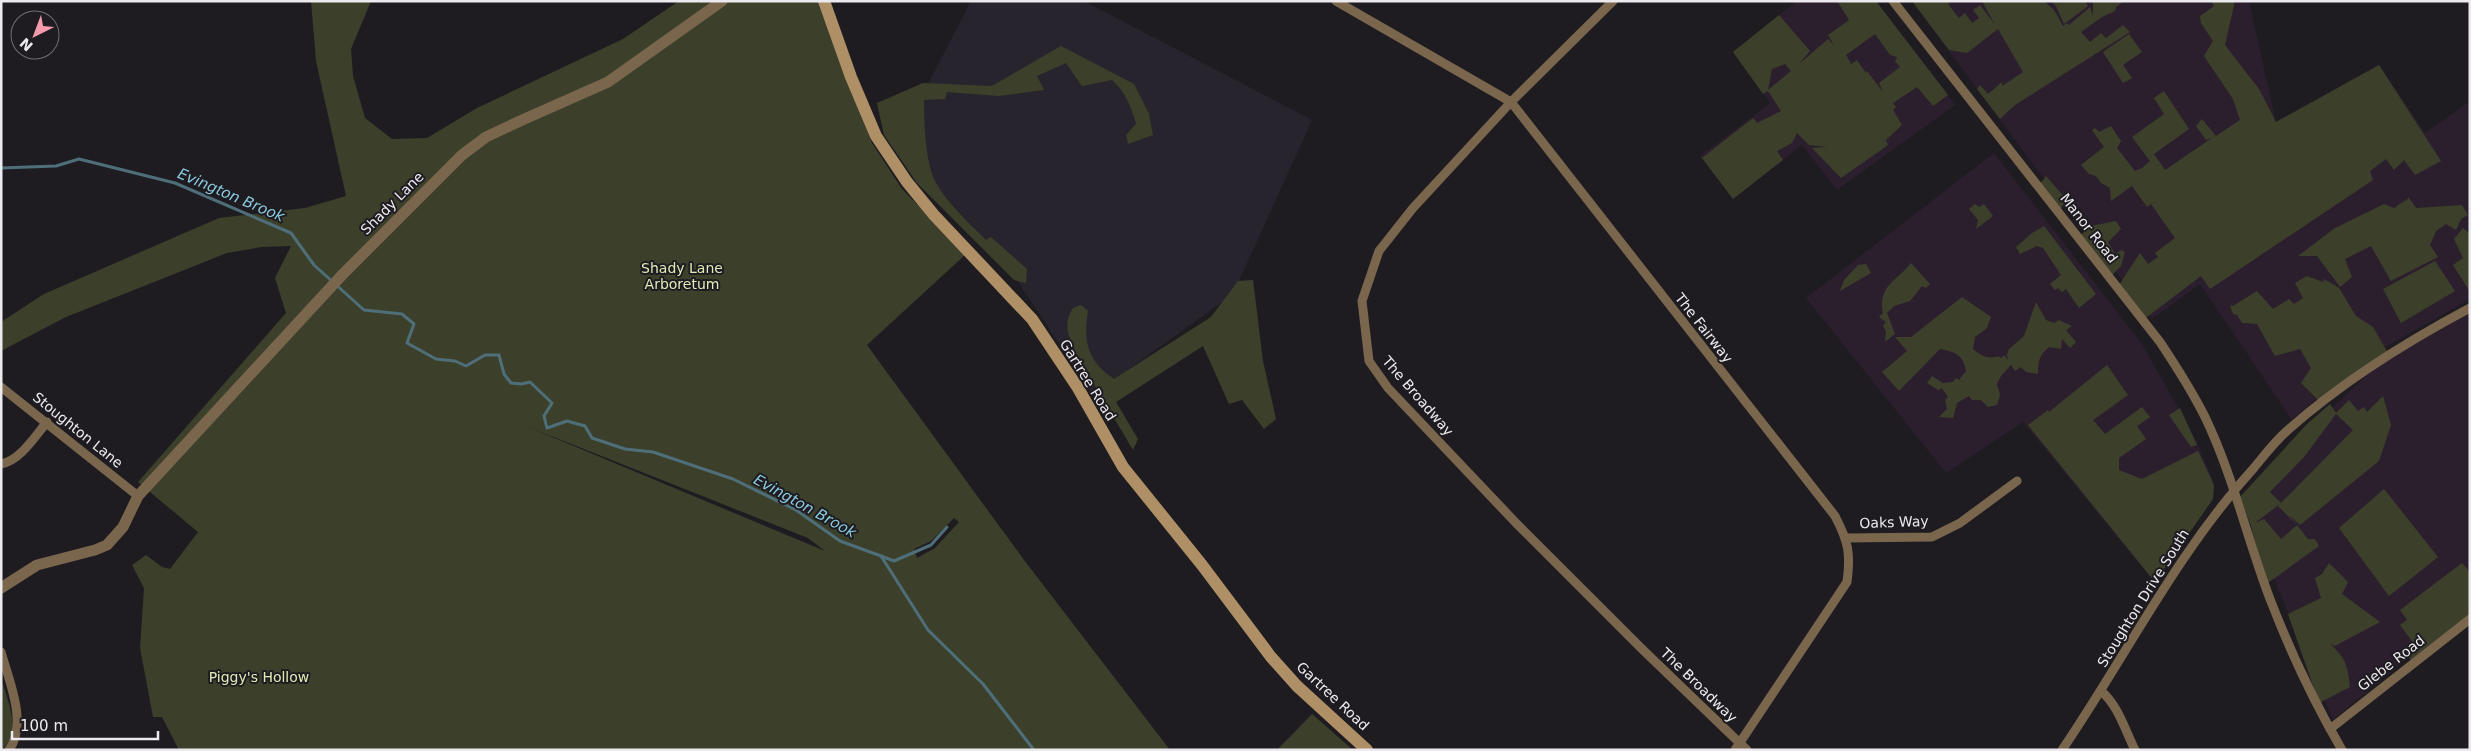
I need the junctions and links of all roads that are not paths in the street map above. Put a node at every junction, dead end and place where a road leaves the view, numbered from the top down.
1 (722, 1) edge
2 (824, 1) edge
3 (1336, 1) edge
4 (1613, 1) edge
5 (1893, 1) edge
6 (1351, 5) edge
7 (1511, 102) junction
8 (2470, 308) edge
9 (1, 387) edge
10 (47, 422) junction
11 (1, 464) edge
12 (2017, 481) dead end
13 (2234, 490) junction
14 (138, 496) junction
15 (1846, 538) junction
16 (1, 588) edge
17 (2470, 619) edge
18 (1, 652) edge
19 (2101, 691) junction
20 (2330, 729) junction
21 (1740, 747) edge
22 (9, 750) edge
23 (1367, 750) edge
24 (2062, 750) edge
25 (2135, 750) edge
26 (2342, 750) edge

1 - 14 street, Shady Lane
2 - 23 main road, Gartree Road
3 - 6 street, The Fairway
4 - 7 street, The Broadway
5 - 13 street, Manor Road
6 - 7 street, The Fairway
7 - 15 street, The Fairway
7 - 21 street, The Broadway
8 - 13 street, Stoughton Drive South
9 - 10 street, Stoughton Lane
10 - 11 street
10 - 14 street, Stoughton Lane
12 - 15 street, Oaks Way
13 - 19 street, Stoughton Drive South
13 - 20 street, Manor Road
14 - 16 street, Shady Lane
15 - 21 street, The Fairway
17 - 20 street, Glebe Road
18 - 22 street
19 - 24 street, Stoughton Drive South
19 - 25 street
20 - 26 street, Manor Road

